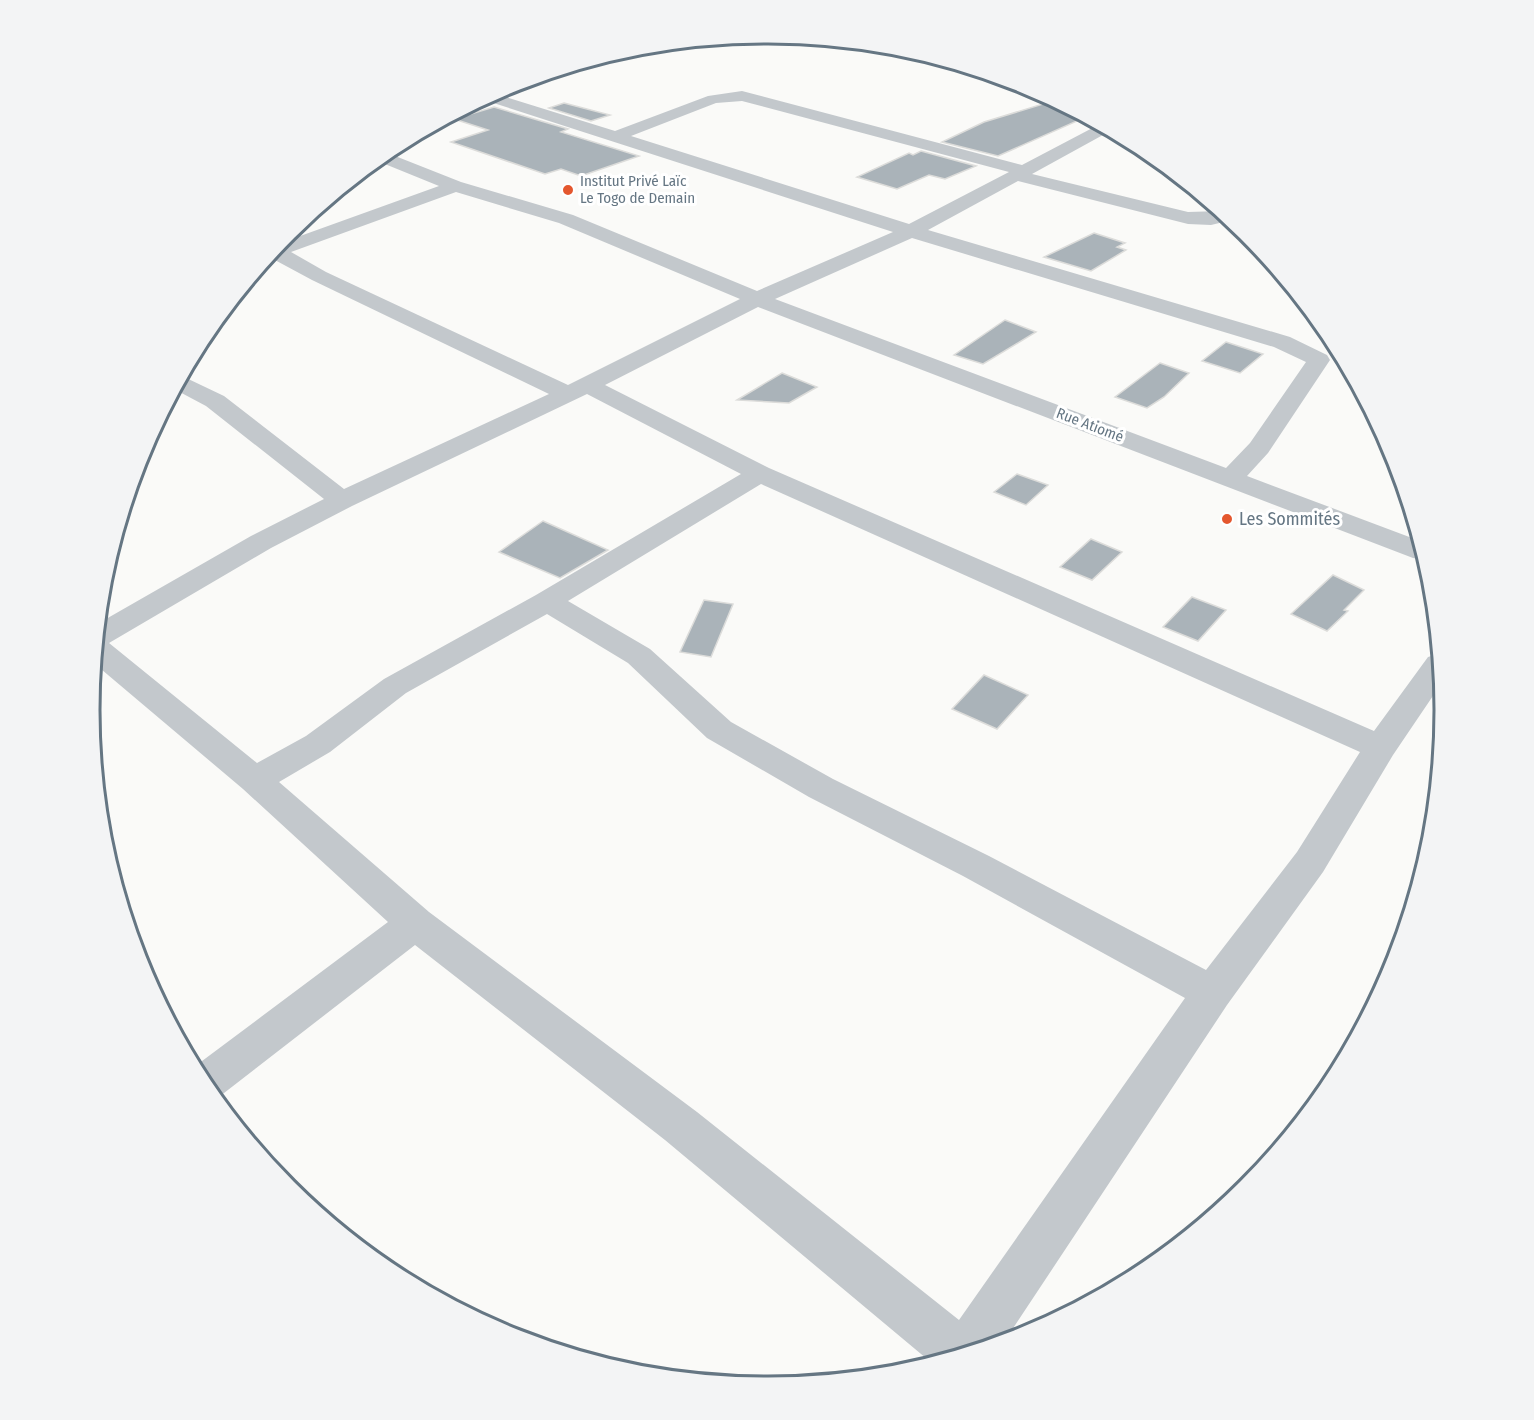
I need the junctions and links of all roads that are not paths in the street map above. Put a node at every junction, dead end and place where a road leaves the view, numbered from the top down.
1 (499, 100) edge
2 (1097, 132) edge
3 (615, 137) junction
4 (391, 160) edge
5 (1020, 172) junction
6 (455, 186) junction
7 (1216, 218) edge
8 (911, 231) junction
9 (290, 246) edge
10 (280, 256) edge
11 (757, 298) junction
12 (1328, 352) edge
13 (1319, 360) junction
14 (185, 386) edge
15 (577, 389) junction
16 (760, 474) junction
17 (1232, 478) junction
18 (342, 500) junction
19 (1414, 548) edge
20 (547, 601) junction
21 (105, 633) edge
22 (103, 655) edge
23 (1432, 673) edge
24 (1380, 747) junction
25 (255, 780) junction
26 (415, 923) junction
27 (1212, 993) junction
28 (211, 1078) edge
29 (974, 1343) edge
30 (955, 1349) edge

1 - 3 street
2 - 5 street
3 - 5 street
3 - 8 street
4 - 6 street, Rue Atiomé
5 - 7 street
5 - 8 street
6 - 9 street
6 - 11 street, Rue Atiomé
8 - 11 street
8 - 13 street
10 - 15 street
11 - 15 street
11 - 17 street, Rue Atiomé
12 - 13 street
13 - 17 street
14 - 18 street
15 - 16 street
15 - 18 street
16 - 20 street
16 - 24 street
17 - 19 street, Rue Atiomé
18 - 21 street
20 - 25 street
20 - 27 street
22 - 25 street
23 - 24 street
24 - 27 street
25 - 26 street
26 - 28 street
26 - 30 street
27 - 29 street

